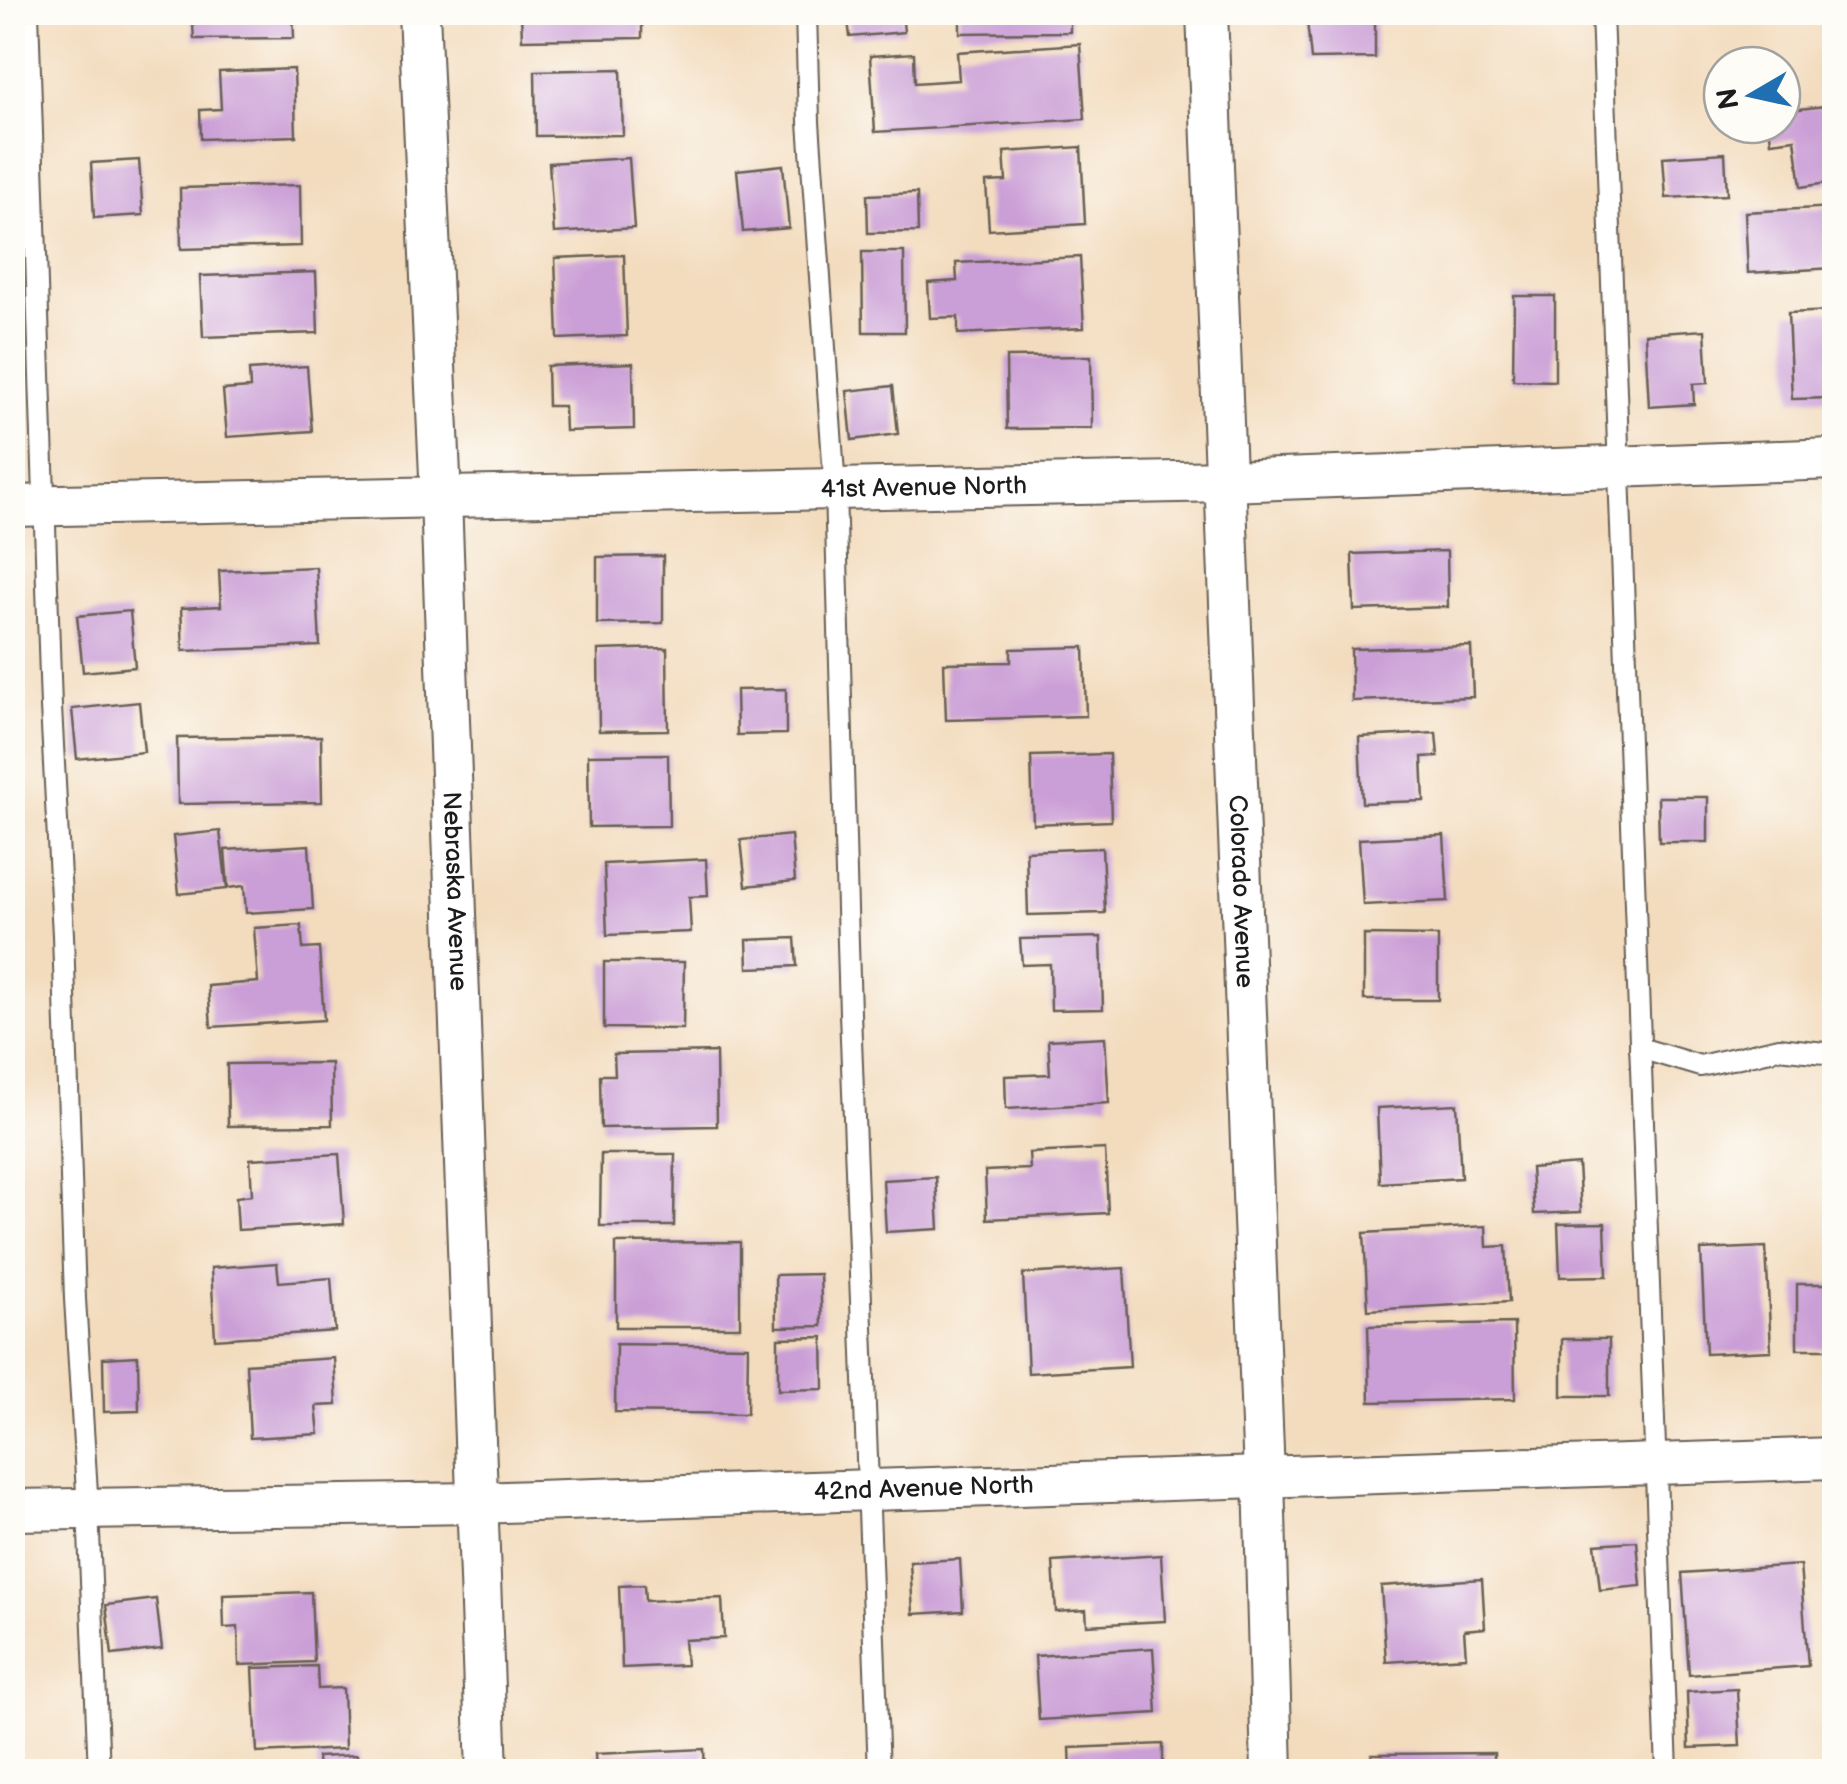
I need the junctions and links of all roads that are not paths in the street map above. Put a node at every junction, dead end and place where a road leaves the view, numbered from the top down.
1 (28, 12) edge
2 (419, 12) edge
3 (806, 12) edge
4 (1207, 12) edge
5 (1602, 12) edge
6 (1834, 460) edge
7 (1620, 467) junction
8 (1227, 481) junction
9 (835, 489) junction
10 (441, 498) junction
11 (29, 506) edge
12 (1640, 1048) junction
13 (1834, 1054) edge
14 (1834, 1458) edge
15 (1654, 1464) junction
16 (1264, 1476) junction
17 (869, 1490) junction
18 (476, 1503) junction
19 (88, 1509) junction
20 (12, 1510) edge
21 (99, 1772) edge
22 (487, 1772) edge
23 (879, 1772) edge
24 (1272, 1772) edge
25 (1667, 1772) edge

1 - 11 lane
2 - 10 street, Nebraska Avenue
3 - 9 lane
4 - 8 street, Colorado Avenue
5 - 7 lane
6 - 7 street, 41st Avenue North
7 - 8 street, 41st Avenue North
7 - 12 lane
8 - 9 street, 41st Avenue North
8 - 16 street, Colorado Avenue
9 - 10 street, 41st Avenue North
9 - 17 lane
10 - 11 street, 41st Avenue North
10 - 18 street, Nebraska Avenue
11 - 19 lane
12 - 13 lane
12 - 15 lane
14 - 15 street, 42nd Avenue North
15 - 16 street, 42nd Avenue North
15 - 25 lane
16 - 17 street, 42nd Avenue North
16 - 24 street, Colorado Avenue
17 - 18 street, 42nd Avenue North
17 - 23 lane
18 - 19 street, 42nd Avenue North
18 - 22 street, Nebraska Avenue
19 - 20 street, 42nd Avenue North
19 - 21 lane

